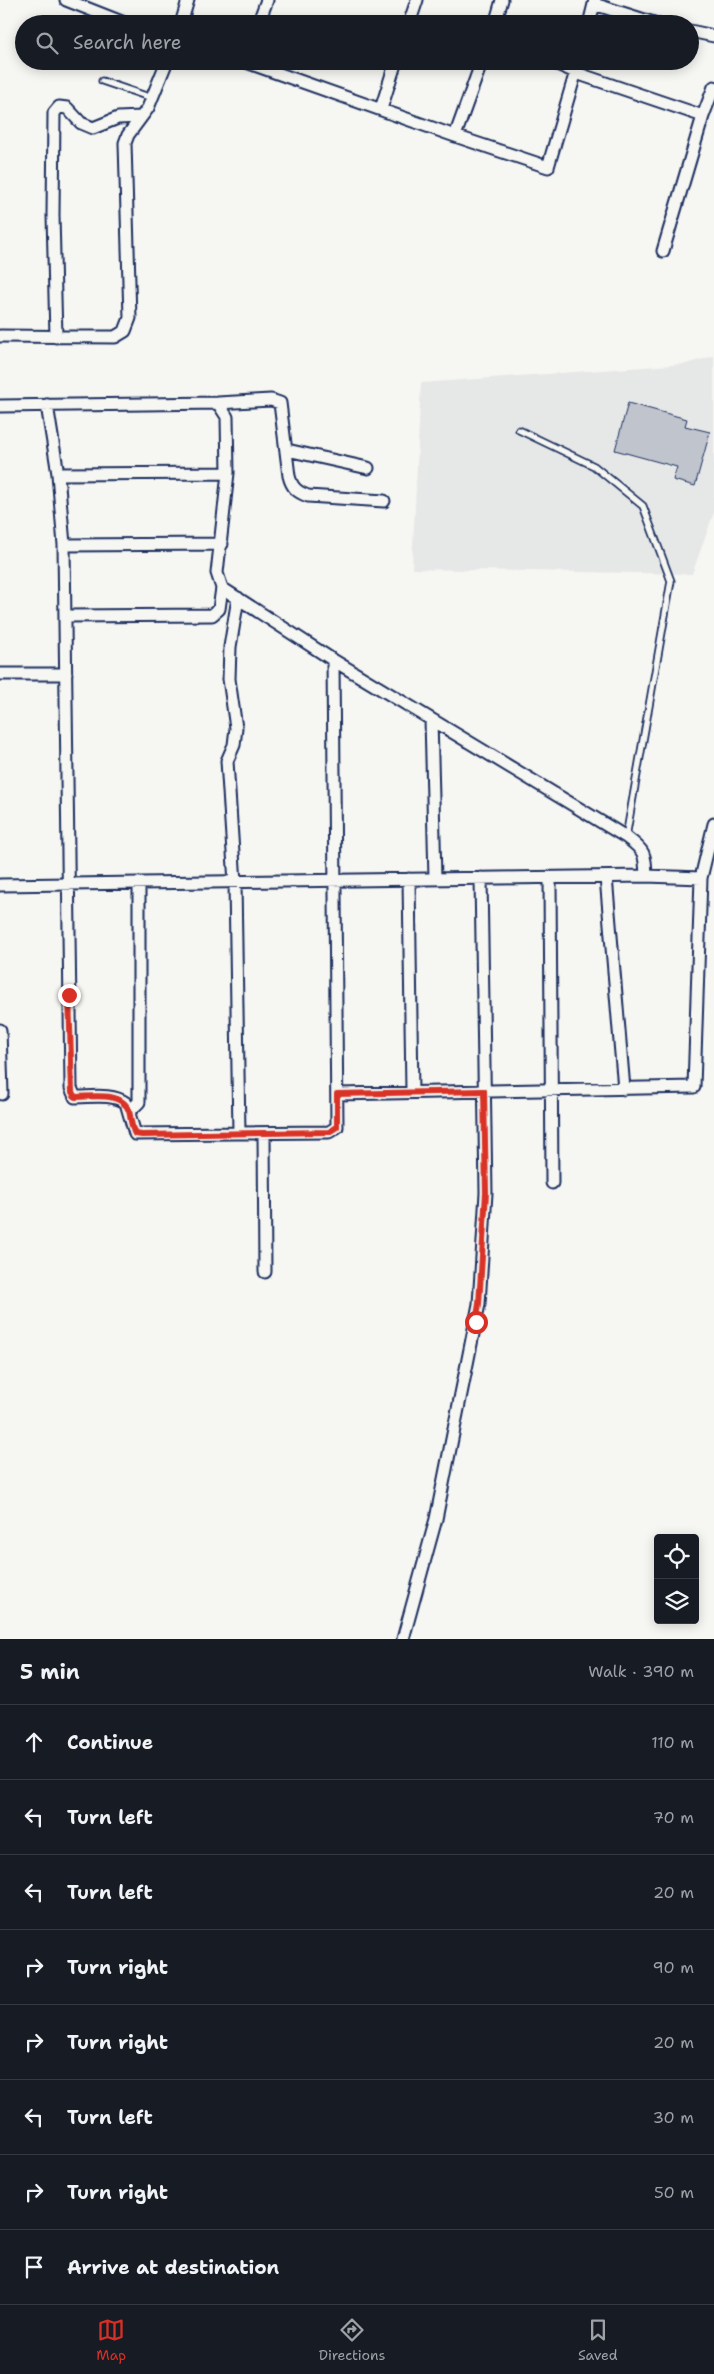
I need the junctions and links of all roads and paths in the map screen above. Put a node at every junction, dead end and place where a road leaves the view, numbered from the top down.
1 (66, 0) edge
2 (188, 0) edge
3 (267, 0) edge
4 (417, 0) edge
5 (502, 0) edge
6 (595, 2) edge
7 (104, 15) edge
8 (184, 15) edge
9 (261, 15) edge
10 (412, 15) edge
11 (498, 15) edge
12 (591, 15) edge
13 (632, 15) edge
14 (699, 33) edge
15 (714, 36) edge
16 (163, 70) edge
17 (270, 70) edge
18 (393, 70) edge
19 (479, 70) edge
20 (577, 70) edge
21 (586, 70) edge
22 (102, 80) dead end
23 (714, 87) edge
24 (152, 98) junction
25 (381, 109) junction
26 (703, 116) junction
27 (141, 117) junction
28 (455, 136) junction
29 (663, 251) dead end
30 (0, 336) edge
31 (56, 337) junction
32 (218, 403) junction
33 (47, 405) junction
34 (0, 406) edge
35 (519, 430) dead end
36 (287, 450) junction
37 (368, 468) dead end
38 (228, 473) junction
39 (58, 474) junction
40 (384, 502) dead end
41 (64, 544) junction
42 (222, 544) junction
43 (222, 588) junction
44 (238, 598) junction
45 (65, 616) junction
46 (333, 660) junction
47 (0, 674) edge
48 (66, 674) junction
49 (431, 719) junction
50 (714, 824) edge
51 (626, 837) junction
52 (606, 876) junction
53 (646, 876) junction
54 (435, 878) junction
55 (482, 878) junction
56 (701, 878) junction
57 (336, 879) junction
58 (410, 879) junction
59 (550, 879) junction
60 (67, 883) junction
61 (139, 883) junction
62 (235, 883) junction
63 (0, 885) edge
64 (0, 1030) edge
65 (624, 1089) junction
66 (551, 1090) junction
67 (484, 1091) junction
68 (412, 1092) junction
69 (2, 1094) dead end
70 (337, 1094) junction
71 (129, 1112) junction
72 (264, 1132) junction
73 (239, 1133) junction
74 (552, 1183) dead end
75 (265, 1272) dead end
76 (403, 1639) edge

1 - 7 street
2 - 8 street
3 - 9 street
4 - 10 street
5 - 11 street
6 - 12 street
6 - 13 street
14 - 15 street
16 - 24 street
17 - 25 street
18 - 25 street
19 - 28 street
20 - 28 street
21 - 26 street
22 - 24 lane
23 - 26 street
24 - 27 street
25 - 28 street
26 - 29 street
27 - 31 street
27 - 31 street
30 - 31 street
32 - 33 street
32 - 36 street
32 - 38 street
33 - 34 street
33 - 39 street
35 - 51 lane
36 - 37 street
36 - 40 street
38 - 39 street
38 - 42 street
39 - 41 street
41 - 42 street
41 - 45 street
42 - 43 street
43 - 44 street
43 - 45 street
44 - 46 street
44 - 62 street
45 - 48 street
46 - 49 street
46 - 57 street
47 - 48 street
48 - 60 street
49 - 51 street
49 - 54 street
50 - 56 street
51 - 53 street
52 - 53 street
52 - 59 street
52 - 65 street
53 - 56 street
54 - 55 street
54 - 58 street
55 - 59 street
55 - 67 street
56 - 65 street
57 - 58 street
57 - 62 street
57 - 70 street
58 - 68 street
59 - 66 street
60 - 61 street
60 - 63 street
60 - 71 street
61 - 62 street
61 - 71 street
62 - 73 street
64 - 69 street
65 - 66 street
66 - 67 street
66 - 74 street
67 - 68 street
67 - 76 street
68 - 70 street
70 - 72 street
71 - 73 street
72 - 73 street
72 - 75 street

